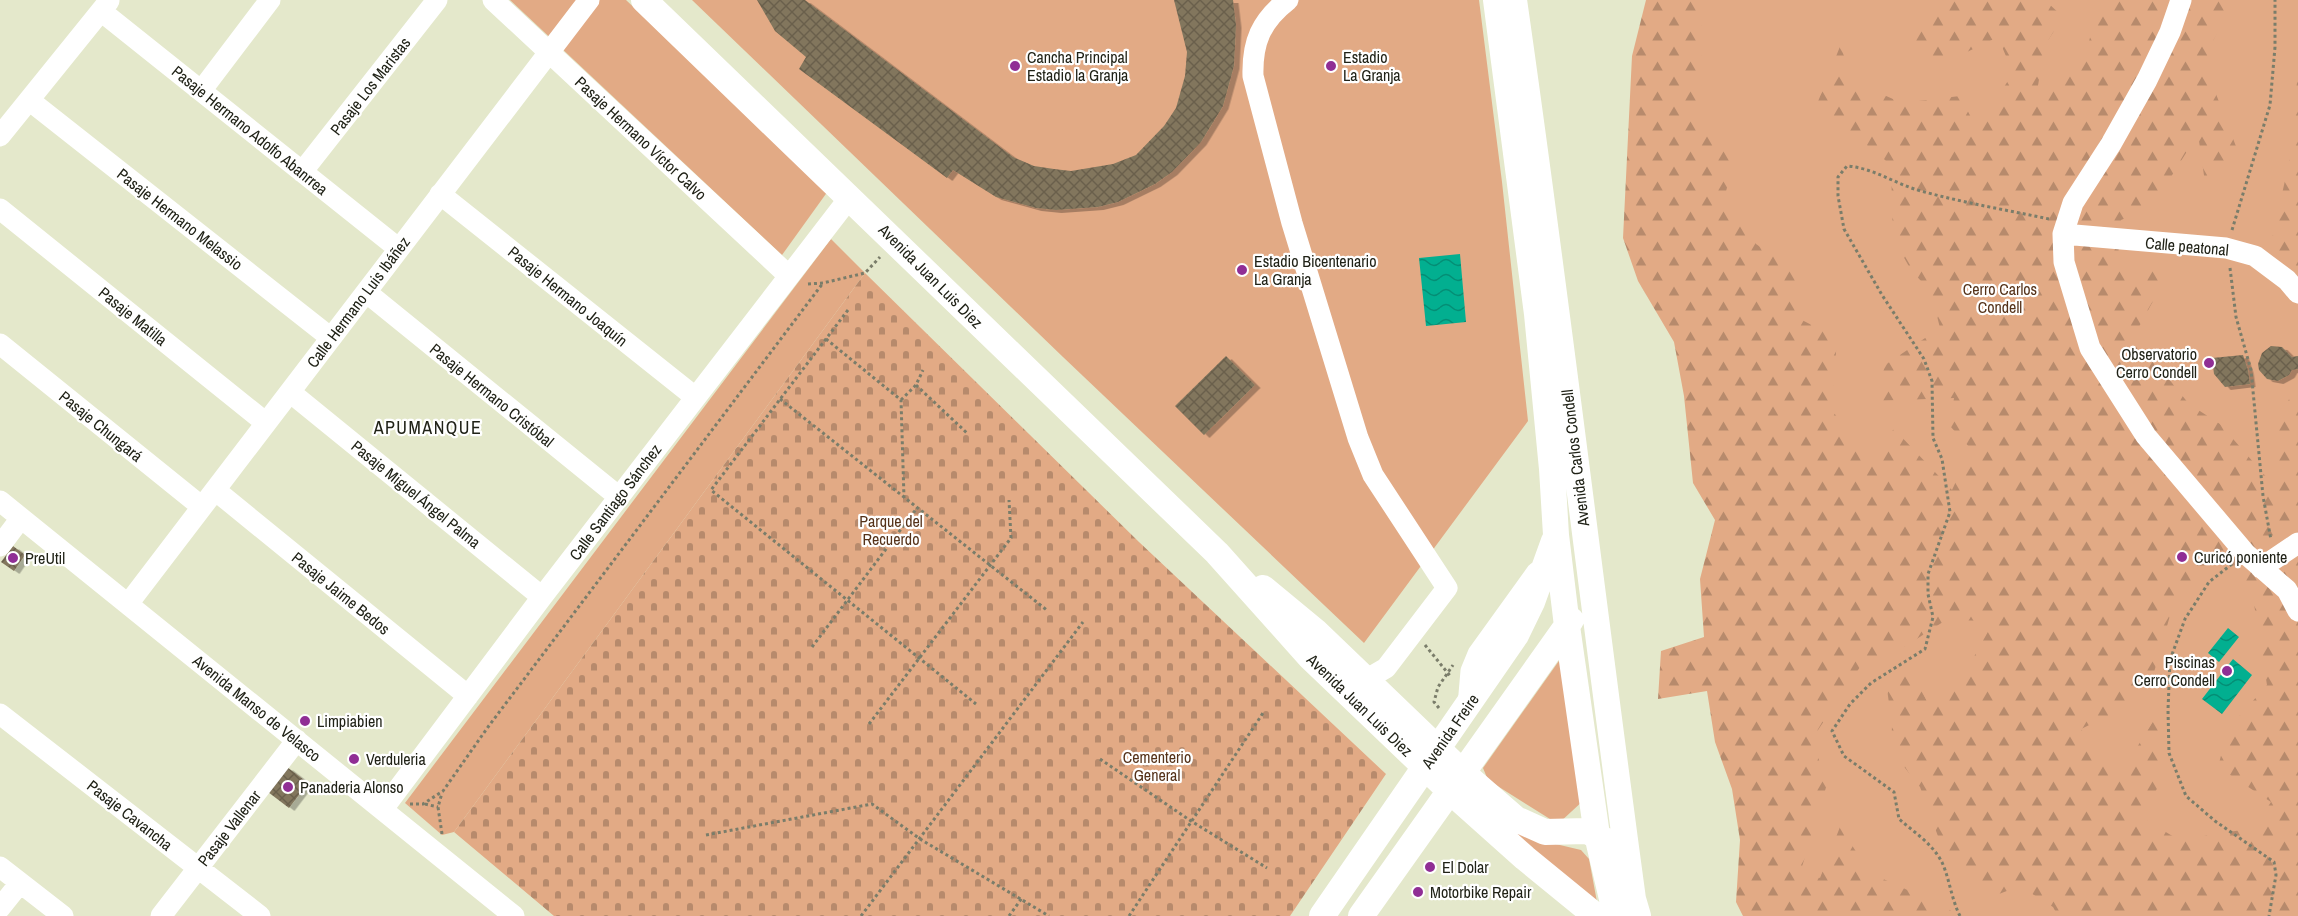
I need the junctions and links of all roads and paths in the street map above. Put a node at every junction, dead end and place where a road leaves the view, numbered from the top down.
1 (270, 0) edge
2 (437, 0) edge
3 (493, 0) edge
4 (589, 0) edge
5 (644, 0) edge
6 (1288, 0) edge
7 (1496, 0) edge
8 (1514, 0) edge
9 (2181, 0) edge
10 (105, 5) edge
11 (549, 52) junction
12 (201, 91) junction
13 (29, 100) junction
14 (0, 136) edge
15 (302, 172) junction
16 (440, 194) junction
17 (850, 197) junction
18 (0, 209) edge
19 (2065, 228) junction
20 (896, 242) junction
21 (399, 249) junction
22 (789, 276) junction
23 (824, 283) junction
24 (366, 292) junction
25 (2298, 293) edge
26 (848, 310) dead end
27 (331, 338) junction
28 (826, 339) junction
29 (0, 344) edge
30 (923, 370) dead end
31 (916, 385) junction
32 (290, 392) junction
33 (695, 397) junction
34 (780, 399) junction
35 (901, 400) junction
36 (266, 423) junction
37 (968, 434) dead end
38 (215, 490) junction
39 (619, 497) junction
40 (904, 498) junction
41 (1009, 500) dead end
42 (0, 501) edge
43 (202, 507) junction
44 (917, 508) junction
45 (21, 518) junction
46 (2298, 543) edge
47 (0, 546) edge
48 (1552, 546) junction
49 (1218, 553) junction
50 (2254, 561) junction
51 (990, 566) junction
52 (1590, 581) junction
53 (542, 597) junction
54 (847, 600) junction
55 (128, 604) junction
56 (2298, 610) edge
57 (1048, 611) dead end
58 (1083, 622) dead end
59 (1567, 626) junction
60 (812, 647) dead end
61 (920, 659) junction
62 (1455, 663) dead end
63 (1367, 679) junction
64 (468, 696) junction
65 (976, 704) dead end
66 (1263, 713) dead end
67 (0, 714) edge
68 (869, 724) dead end
69 (1453, 727) junction
70 (297, 740) junction
71 (1432, 758) junction
72 (1101, 759) dead end
73 (1457, 782) junction
74 (443, 791) junction
75 (389, 802) junction
76 (423, 804) junction
77 (438, 807) junction
78 (1191, 822) junction
79 (706, 835) dead end
80 (1597, 835) junction
81 (920, 838) junction
82 (441, 856) junction
83 (1629, 865) junction
84 (0, 867) edge
85 (198, 868) junction
86 (1267, 868) dead end
87 (20, 883) junction
88 (1022, 898) junction
89 (0, 909) edge
90 (63, 916) edge
91 (161, 916) edge
92 (260, 916) edge
93 (514, 916) edge
94 (861, 916) edge
95 (1010, 916) edge
96 (1048, 916) edge
97 (1128, 916) edge
98 (1322, 916) edge
99 (1361, 916) edge
100 (1596, 916) edge
101 (1616, 916) edge
102 (1638, 916) edge
103 (1960, 916) edge
104 (2269, 916) edge

1 - 12 street
2 - 15 street, Pasaje Los Maristas
3 - 11 street, Pasaje Hermano Víctor Calvo
4 - 11 street, Calle Hermano Luis Ibáñez
5 - 17 main road, Avenida Juan Luis Diez
6 - 63 street
7 - 48 main road, Avenida Carlos Condell
8 - 52 main road, Avenida Carlos Condell
9 - 19 street
10 - 12 street, Pasaje Hermano Adolfo Abanrrea
10 - 13 street
11 - 16 street, Calle Hermano Luis Ibáñez
11 - 22 street, Pasaje Hermano Víctor Calvo
12 - 15 street, Pasaje Hermano Adolfo Abanrrea
13 - 14 street
13 - 27 street, Pasaje Hermano Melassio
15 - 21 street, Pasaje Hermano Adolfo Abanrrea
16 - 21 street, Calle Hermano Luis Ibáñez
16 - 33 street, Pasaje Hermano Joaquín
17 - 20 main road, Avenida Juan Luis Diez
17 - 22 street, Calle Santiago Sánchez
18 - 36 street, Pasaje Matilla
19 - 25 street, Calle peatonal
19 - 50 street
19 - 103 path
20 - 23 path
20 - 49 main road, Avenida Juan Luis Diez
21 - 24 street, Calle Hermano Luis Ibáñez
22 - 23 path
22 - 33 street, Calle Santiago Sánchez
23 - 74 path
24 - 27 street, Calle Hermano Luis Ibáñez
24 - 39 street, Pasaje Hermano Cristóbal
26 - 28 path
27 - 32 street, Calle Hermano Luis Ibáñez
28 - 34 path
28 - 35 path
29 - 43 street, Pasaje Chungará
30 - 31 path
31 - 35 path
31 - 37 path
32 - 36 street, Calle Hermano Luis Ibáñez
32 - 53 street, Pasaje Miguel Ángel Palma
33 - 39 street, Calle Santiago Sánchez
34 - 40 path
34 - 54 path
35 - 40 path
36 - 38 street, Calle Hermano Luis Ibáñez
38 - 43 street, Calle Hermano Luis Ibáñez
38 - 64 street, Pasaje Jaime Bedos
39 - 53 street, Calle Santiago Sánchez
40 - 44 path
41 - 51 path
42 - 45 street, Avenida Manso de Velasco
43 - 55 street, Calle Hermano Luis Ibáñez
44 - 51 path
44 - 54 path
45 - 47 street
45 - 55 street, Avenida Manso de Velasco
46 - 50 street
48 - 59 main road, Avenida Carlos Condell
48 - 69 main road, Avenida Freire
49 - 63 main road, Avenida Juan Luis Diez
49 - 71 main road, Avenida Juan Luis Diez
50 - 56 street
50 - 104 path
51 - 57 path
51 - 61 path
52 - 59 main road
52 - 83 main road, Avenida Carlos Condell
53 - 64 street, Calle Santiago Sánchez
54 - 60 path
54 - 61 path
55 - 70 street, Avenida Manso de Velasco
58 - 81 path
59 - 73 main road
59 - 80 main road, Avenida Carlos Condell
61 - 65 path
61 - 68 path
62 - 69 path
63 - 71 main road, Avenida Juan Luis Diez
64 - 75 street, Calle Santiago Sánchez
66 - 78 path
67 - 85 street, Pasaje Cavancha
69 - 71 main road, Avenida Freire
70 - 75 street, Avenida Manso de Velasco
70 - 85 street, Pasaje Vallenar
71 - 73 main road, Avenida Juan Luis Diez
71 - 98 main road, Avenida Freire
72 - 78 path
73 - 80 main road, Avenida Juan Luis Diez
73 - 99 main road
73 - 100 main road, Avenida Juan Luis Diez
74 - 76 path
74 - 77 path
75 - 76 path
75 - 82 street, Avenida Manso de Velasco
76 - 77 path
77 - 82 path
78 - 86 path
78 - 97 path
79 - 81 path
80 - 83 main road
80 - 101 main road, Avenida Carlos Condell
81 - 88 path
81 - 94 path
82 - 93 street, Avenida Manso de Velasco
83 - 102 main road, Avenida Carlos Condell
84 - 87 street
85 - 91 street, Pasaje Vallenar
85 - 92 street, Pasaje Cavancha
87 - 89 street
87 - 90 street
88 - 95 path
88 - 96 path

